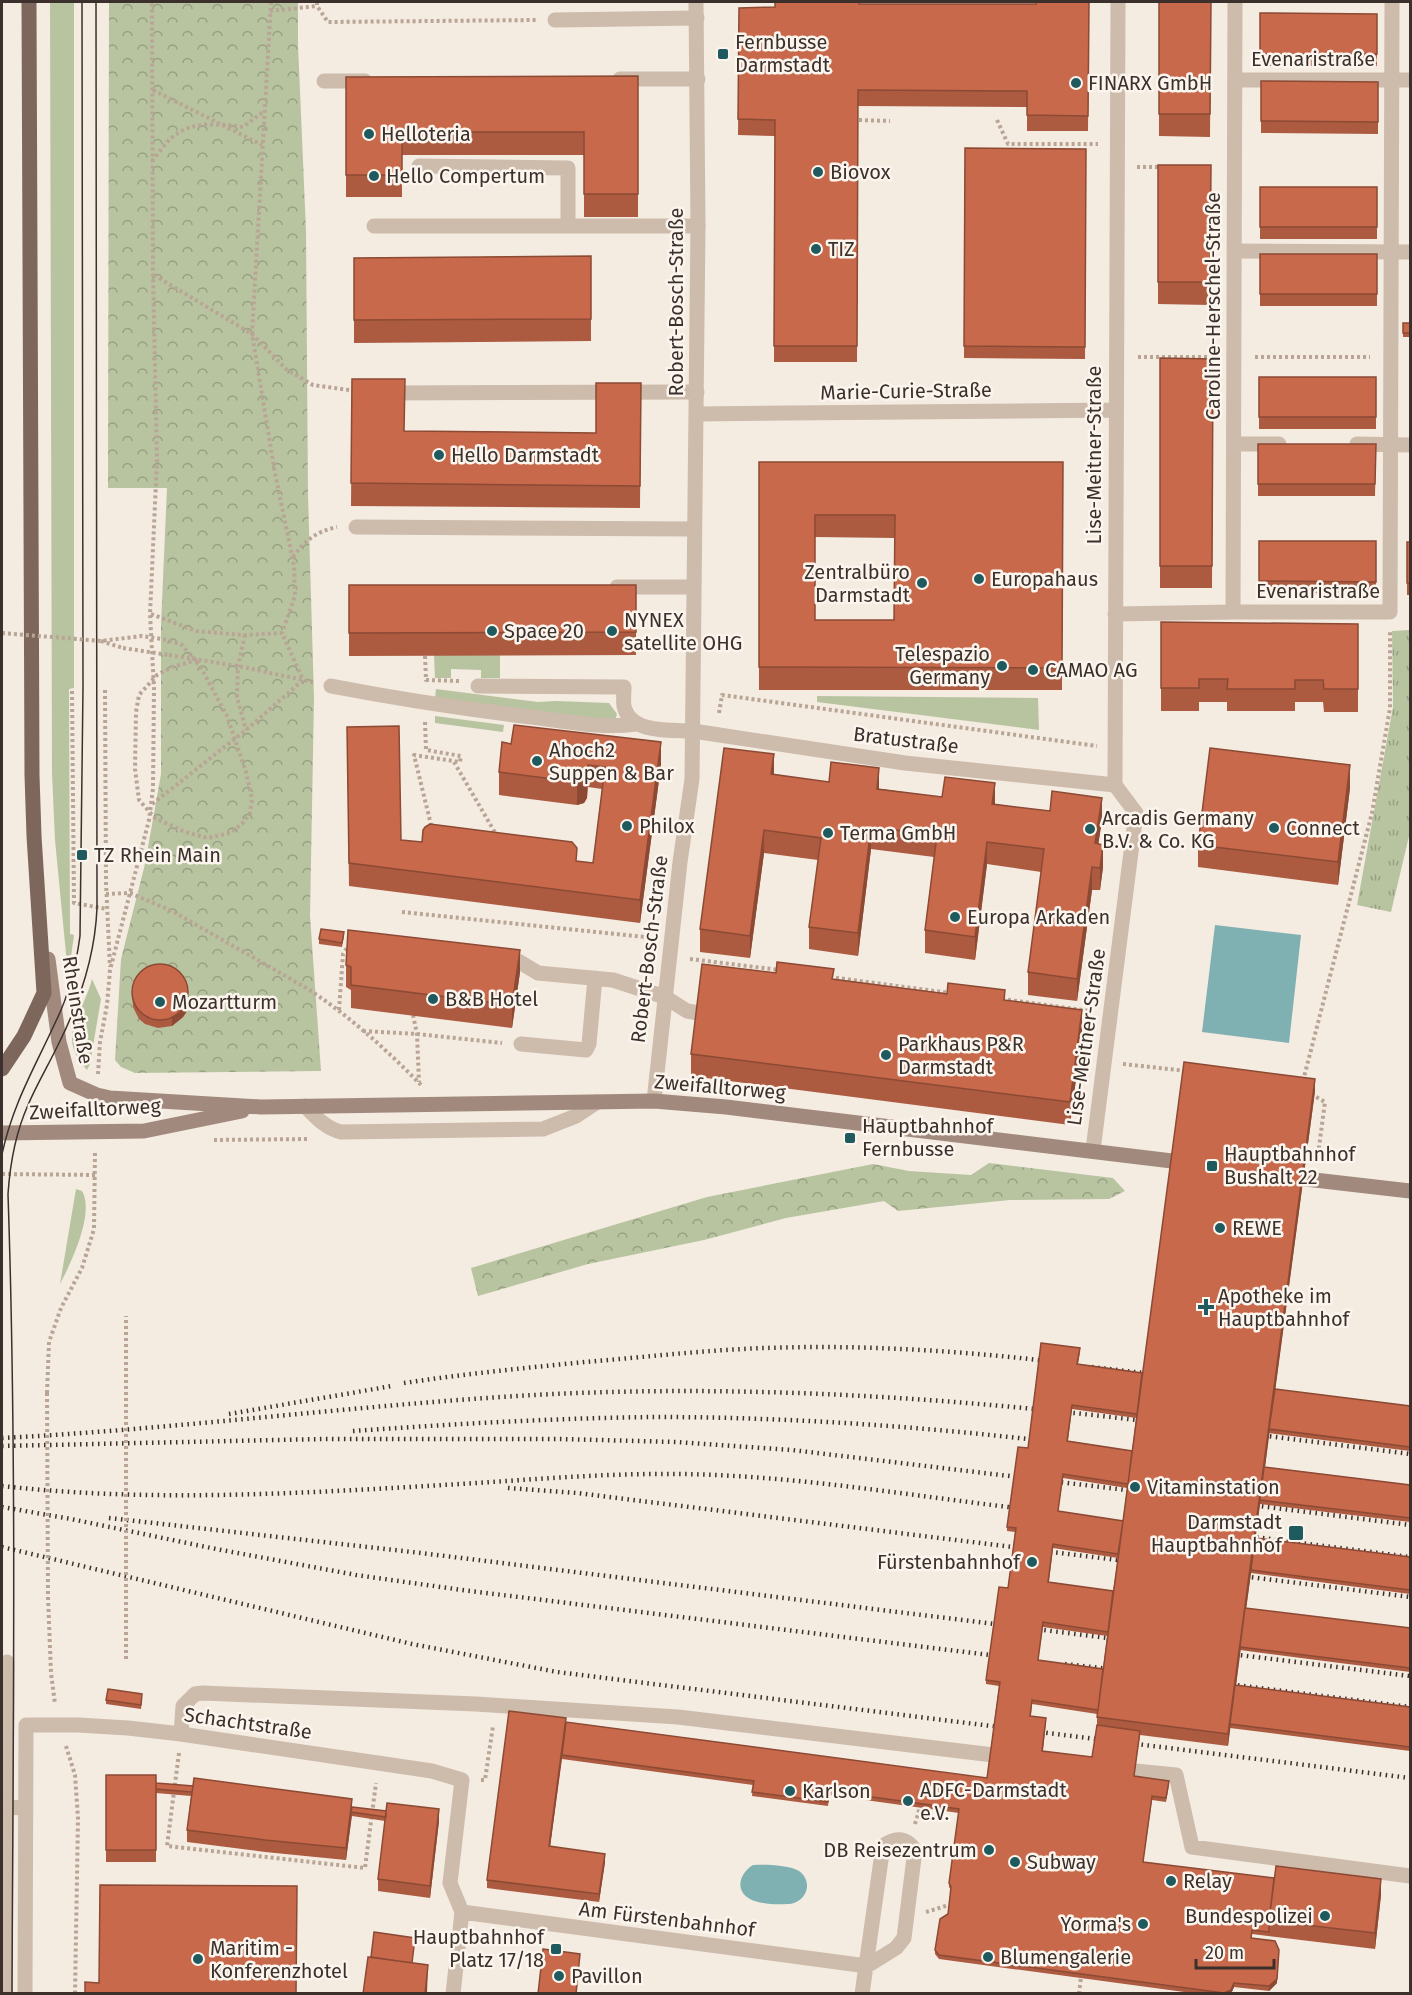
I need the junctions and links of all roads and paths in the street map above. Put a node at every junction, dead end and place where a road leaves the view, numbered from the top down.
1 (29, 2) edge
2 (152, 2) edge
3 (271, 2) edge
4 (696, 2) edge
5 (1118, 2) edge
6 (1235, 2) edge
7 (1392, 2) edge
8 (317, 4) edge
9 (270, 11) junction
10 (697, 18) junction
11 (555, 20) joint
12 (698, 78) junction
13 (603, 79) edge
14 (1235, 80) junction
15 (1392, 80) junction
16 (1410, 80) edge
17 (324, 81) dead end
18 (382, 81) edge
19 (152, 90) junction
20 (264, 112) junction
21 (858, 120) edge
22 (997, 120) dead end
23 (890, 121) dead end
24 (218, 124) junction
25 (1117, 144) junction
26 (262, 146) junction
27 (152, 161) junction
28 (419, 166) edge
29 (1117, 167) junction
30 (1164, 167) edge
31 (374, 226) dead end
32 (568, 226) junction
33 (698, 226) junction
34 (1235, 251) junction
35 (1391, 252) junction
36 (1410, 252) edge
37 (153, 275) junction
38 (252, 334) junction
39 (1116, 357) junction
40 (1234, 357) junction
41 (1391, 357) junction
42 (697, 392) junction
43 (366, 393) joint
44 (1116, 410) junction
45 (696, 414) junction
46 (1234, 444) junction
47 (1290, 444) edge
48 (1346, 444) edge
49 (1390, 444) junction
50 (1410, 445) edge
51 (356, 527) joint
52 (693, 529) junction
53 (292, 557) junction
54 (601, 587) edge
55 (693, 587) junction
56 (1233, 612) junction
57 (1390, 612) junction
58 (150, 614) junction
59 (1115, 614) junction
60 (2, 633) edge
61 (282, 633) junction
62 (245, 635) junction
63 (101, 641) junction
64 (425, 656) edge
65 (200, 659) junction
66 (238, 666) junction
67 (303, 680) junction
68 (331, 686) joint
69 (478, 686) joint
70 (105, 690) dead end
71 (72, 691) dead end
72 (424, 703) junction
73 (719, 713) dead end
74 (636, 723) junction
75 (246, 730) junction
76 (693, 731) junction
77 (1115, 748) junction
78 (454, 761) junction
79 (1115, 785) junction
80 (151, 805) junction
81 (433, 833) edge
82 (502, 845) edge
83 (130, 893) junction
84 (106, 894) junction
85 (107, 909) junction
86 (402, 912) dead end
87 (39, 914) junction
88 (645, 937) dead end
89 (353, 940) edge
90 (483, 957) edge
91 (686, 958) dead end
92 (110, 970) junction
93 (790, 972) edge
94 (824, 976) edge
95 (595, 978) junction
96 (955, 993) edge
97 (665, 997) junction
98 (1002, 999) edge
99 (210, 1002) dead end
100 (188, 1004) edge
101 (339, 1011) junction
102 (699, 1013) edge
103 (1111, 1013) junction
104 (413, 1015) edge
105 (362, 1031) junction
106 (417, 1034) junction
107 (521, 1044) joint
108 (1104, 1062) junction
109 (2, 1069) edge
110 (1188, 1071) edge
111 (97, 1078) dead end
112 (419, 1084) junction
113 (1302, 1087) edge
114 (1311, 1094) edge
115 (97, 1095) joint
116 (654, 1101) junction
117 (597, 1102) junction
118 (441, 1103) junction
119 (305, 1106) junction
120 (261, 1107) junction
121 (2, 1133) edge
122 (1093, 1150) junction
123 (95, 1157) dead end
124 (1172, 1161) edge
125 (2, 1174) edge
126 (95, 1175) junction
127 (1297, 1178) edge
128 (1315, 1180) junction
129 (1410, 1191) edge
130 (126, 1316) dead end
131 (126, 1659) dead end
132 (7, 1662) dead end
133 (57, 1725) junction
134 (181, 1734) junction
135 (1023, 1758) edge
136 (1101, 1767) edge
137 (4, 1807) edge
138 (372, 1807) edge
139 (26, 1808) junction
140 (1410, 1876) edge
141 (950, 1905) edge
142 (462, 1912) junction
143 (924, 1913) dead end
144 (867, 1966) junction
145 (1081, 1977) edge
146 (5, 1994) edge
147 (25, 1994) edge
148 (75, 1994) edge
149 (453, 1994) edge
150 (862, 1994) edge
151 (1079, 1994) edge

1 - 87 main road, Rheinstraße
2 - 19 path
3 - 9 path
4 - 10 street, Robert-Bosch-Straße
5 - 25 street, Lise-Meitner-Straße
6 - 14 street, Caroline-Herschel-Straße
7 - 15 street, Evenaristraße
8 - 9 path
8 - 11 path
9 - 20 path
10 - 11 street
10 - 12 street, Robert-Bosch-Straße
12 - 13 street
12 - 33 street, Robert-Bosch-Straße
14 - 15 street, Evenaristraße
14 - 34 street, Caroline-Herschel-Straße
15 - 16 street, Evenaristraße
15 - 35 street, Evenaristraße
17 - 18 street
19 - 24 path
19 - 27 path
20 - 24 path
20 - 26 path
21 - 23 path
22 - 25 path
24 - 26 path
24 - 27 path
25 - 29 street, Lise-Meitner-Straße
26 - 38 path
27 - 37 path
28 - 32 street
29 - 30 path
29 - 39 street, Lise-Meitner-Straße
31 - 32 street
32 - 33 street
33 - 42 street, Robert-Bosch-Straße
34 - 35 street
34 - 40 street, Caroline-Herschel-Straße
35 - 36 street
35 - 41 street, Evenaristraße
37 - 38 path
37 - 58 path
38 - 43 path
38 - 53 path
39 - 40 path
39 - 44 street, Lise-Meitner-Straße
40 - 41 path
40 - 46 street, Caroline-Herschel-Straße
41 - 49 street, Evenaristraße
42 - 43 street
42 - 45 street, Robert-Bosch-Straße
44 - 45 street, Marie-Curie-Straße
44 - 59 street, Lise-Meitner-Straße
45 - 52 street, Robert-Bosch-Straße
46 - 47 street
46 - 56 street, Caroline-Herschel-Straße
48 - 49 street
49 - 50 street
49 - 57 street, Evenaristraße
51 - 52 street
51 - 53 path
52 - 55 street, Robert-Bosch-Straße
53 - 61 path
54 - 55 street
55 - 76 street, Robert-Bosch-Straße
56 - 57 street, Evenaristraße
56 - 59 street, Evenaristraße
57 - 113 path
58 - 62 path
58 - 80 path
59 - 77 street, Lise-Meitner-Straße
60 - 63 path, bridge
61 - 62 path
61 - 67 path
62 - 66 path
63 - 65 path, bridge
63 - 65 path, bridge
64 - 69 path
65 - 66 path
66 - 67 path
66 - 75 path
67 - 68 path
67 - 75 path
68 - 72 street
69 - 74 street
70 - 84 path
71 - 85 path
72 - 74 street
72 - 78 path
73 - 77 path
74 - 76 street
75 - 80 path
76 - 79 street, Bratustraße
76 - 97 street, Robert-Bosch-Straße
77 - 79 street, Lise-Meitner-Straße
78 - 81 path
78 - 82 path
79 - 103 street, Lise-Meitner-Straße
80 - 83 path
83 - 84 path
83 - 92 path
83 - 101 path
84 - 85 path
85 - 92 path
86 - 88 path
87 - 109 main road, Rheinstraße
87 - 115 street, Rheinstraße
89 - 101 path
90 - 95 street
91 - 93 path
92 - 111 path
94 - 96 path
95 - 97 street
95 - 107 street
97 - 102 street
97 - 116 street, Robert-Bosch-Straße
98 - 103 path
99 - 100 path
101 - 105 path
103 - 108 street, Lise-Meitner-Straße
104 - 106 path
105 - 106 path
105 - 112 path
106 - 107 path
106 - 112 path
108 - 110 path
108 - 122 street, Lise-Meitner-Straße
112 - 118 path
114 - 128 path
115 - 120 street, Zweifalltorweg
116 - 117 street, Zweifalltorweg
116 - 122 street, Zweifalltorweg
117 - 118 street, Zweifalltorweg
117 - 119 street
118 - 119 street, Zweifalltorweg
119 - 120 street, Zweifalltorweg
120 - 121 street, Zweifalltorweg
122 - 124 street, Zweifalltorweg
123 - 126 path
125 - 126 path
126 - 133 path, bridge
127 - 128 street
128 - 129 street
130 - 131 path, bridge
132 - 137 street
133 - 134 street, Schachtstraße
133 - 139 street, Schachtstraße
133 - 148 path
134 - 135 street
134 - 138 path
134 - 142 street, Schachtstraße
136 - 140 street
137 - 139 street
137 - 146 street
139 - 147 street
141 - 143 path
142 - 144 street, Am Fürstenbahnhof
142 - 149 street
144 - 144 street
144 - 150 street
145 - 151 path

